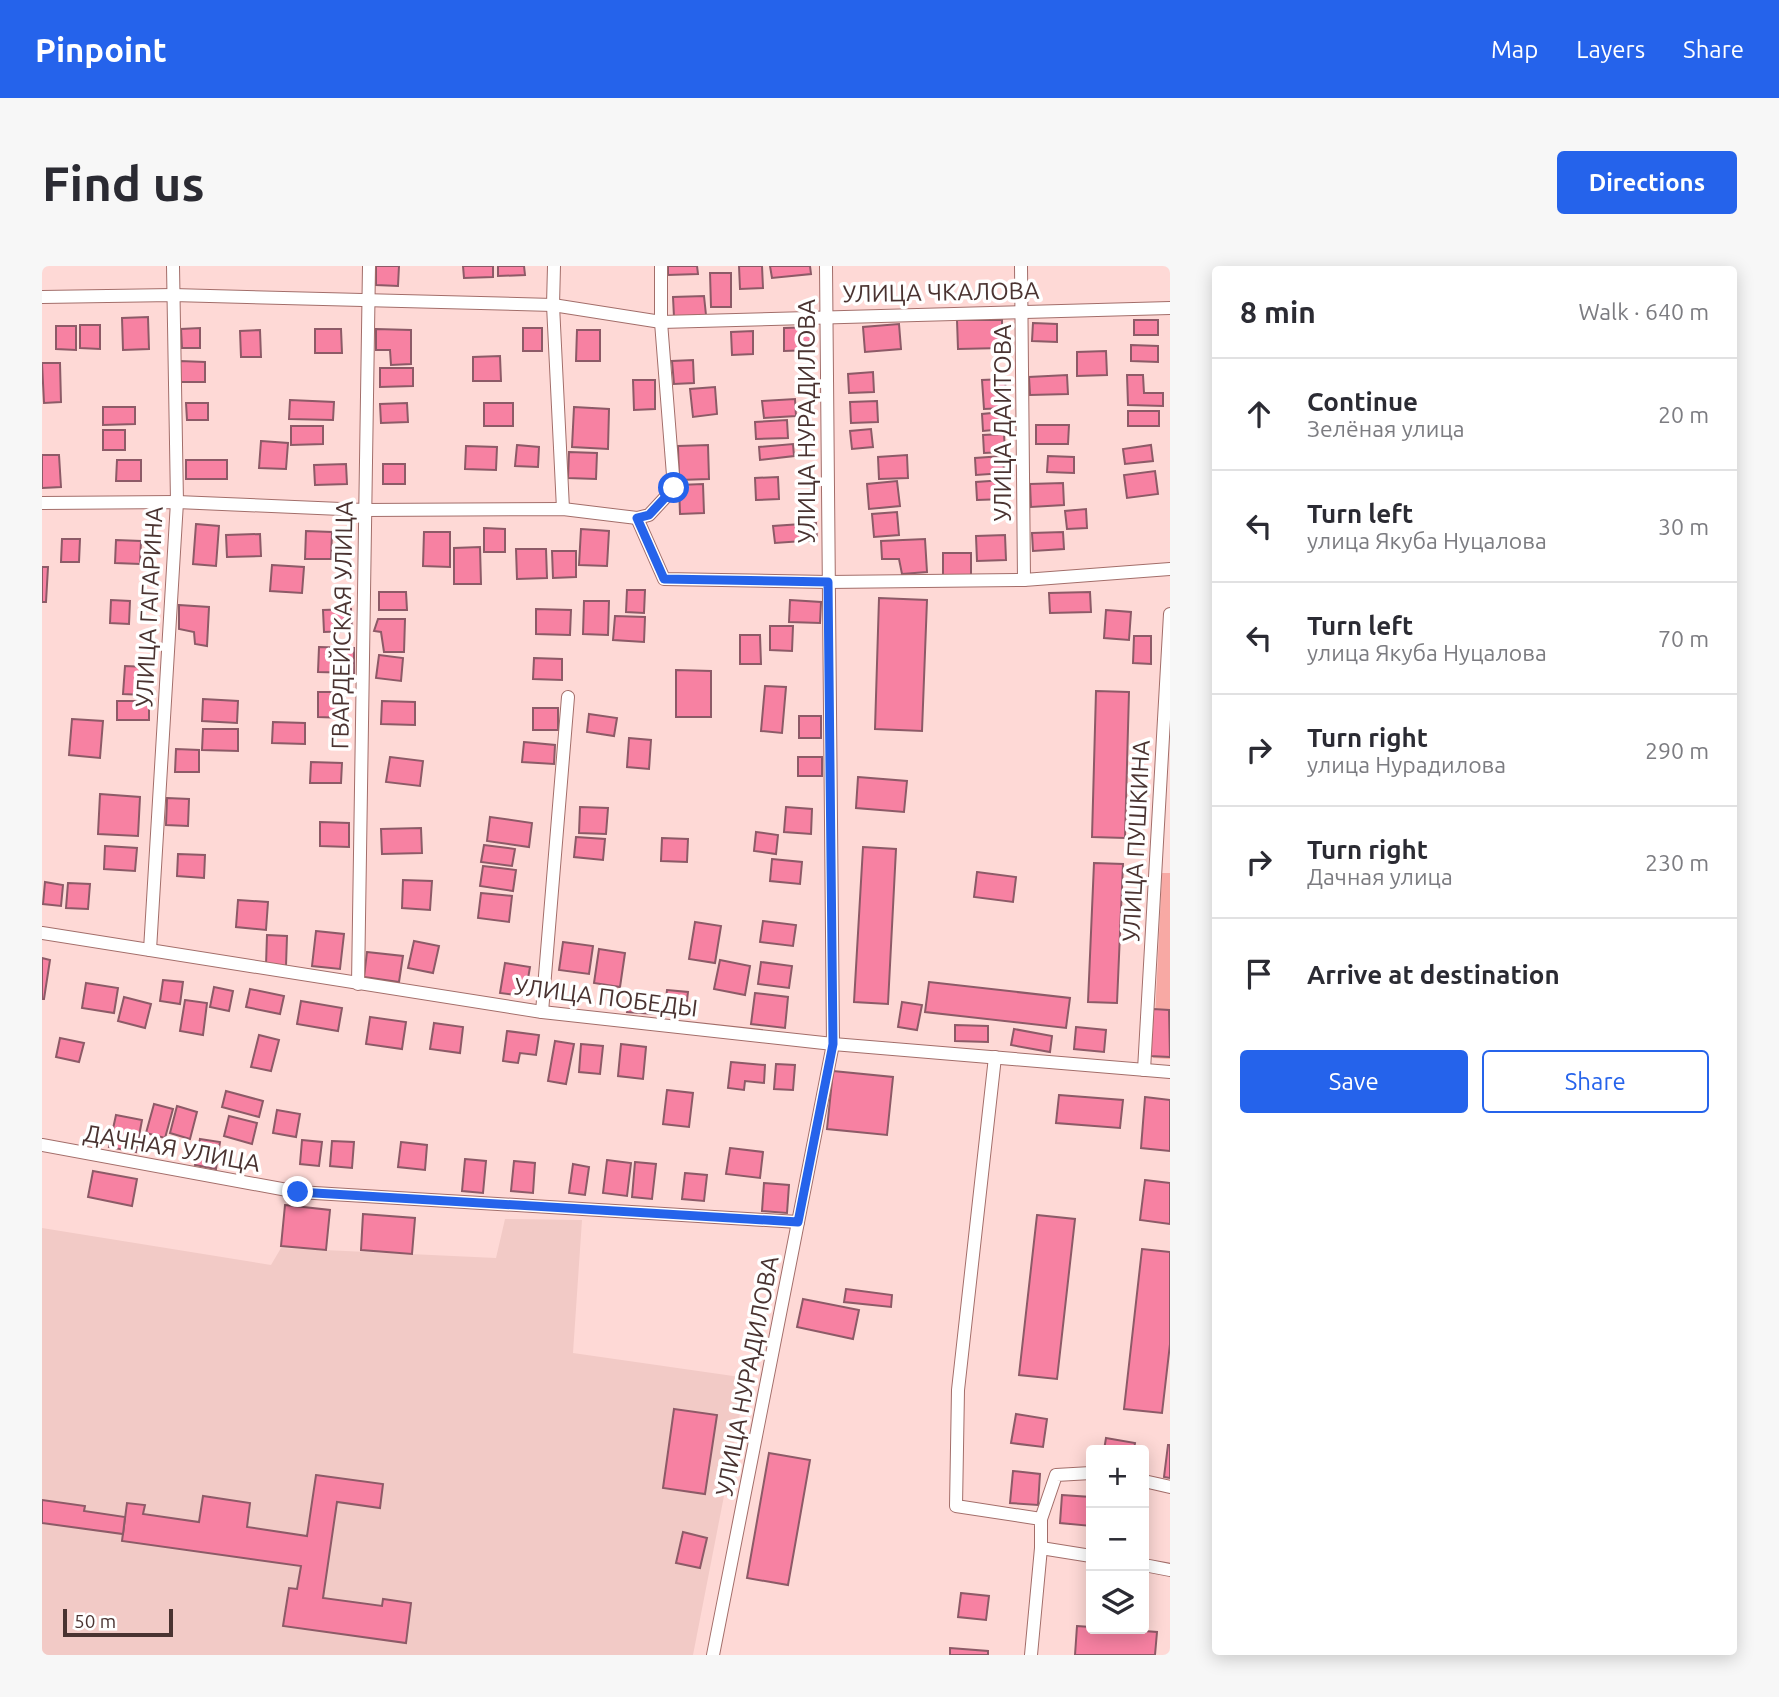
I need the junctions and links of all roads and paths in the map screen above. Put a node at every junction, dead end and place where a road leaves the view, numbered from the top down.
1 (173, 266) edge
2 (369, 266) edge
3 (554, 266) edge
4 (661, 266) edge
5 (826, 266) edge
6 (1021, 266) edge
7 (173, 295) junction
8 (42, 297) edge
9 (369, 300) junction
10 (553, 305) junction
11 (1170, 308) edge
12 (1022, 312) junction
13 (826, 316) junction
14 (661, 322) junction
15 (177, 502) junction
16 (42, 503) edge
17 (563, 509) junction
18 (365, 510) junction
19 (637, 518) junction
20 (1170, 569) edge
21 (1024, 580) junction
22 (828, 582) junction
23 (1170, 614) edge
24 (568, 697) dead end
25 (42, 933) edge
26 (150, 950) junction
27 (358, 985) junction
28 (542, 1012) junction
29 (833, 1044) junction
30 (995, 1057) junction
31 (1144, 1070) junction
32 (1170, 1072) edge
33 (42, 1145) edge
34 (798, 1222) junction
35 (1086, 1473) edge
36 (1149, 1482) edge
37 (1170, 1487) edge
38 (1041, 1519) junction
39 (1041, 1548) junction
40 (1086, 1555) edge
41 (1149, 1566) edge
42 (1170, 1570) edge
43 (713, 1655) edge
44 (1031, 1655) edge

1 - 7 street, УЛИЦА ГАГАРИНА
2 - 9 street, ГВАРДЕЙСКАЯ УЛИЦА
3 - 10 street
4 - 14 street
5 - 13 street, УЛИЦА НУРАДИЛОВА
6 - 12 street, УЛИЦА ДАИТОВА
7 - 8 street, УЛИЦА ЧКАЛОВА
7 - 9 street, УЛИЦА ЧКАЛОВА
7 - 15 street, УЛИЦА ГАГАРИНА
9 - 10 street, УЛИЦА ЧКАЛОВА
9 - 18 street, ГВАРДЕЙСКАЯ УЛИЦА
10 - 14 street, УЛИЦА ЧКАЛОВА
10 - 17 street
11 - 12 street, УЛИЦА ЧКАЛОВА
12 - 13 street, УЛИЦА ЧКАЛОВА
12 - 21 street, УЛИЦА ДАИТОВА
13 - 14 street, УЛИЦА ЧКАЛОВА
13 - 22 street, УЛИЦА НУРАДИЛОВА
14 - 19 street
15 - 16 street
15 - 18 street
15 - 26 street, УЛИЦА ГАГАРИНА
17 - 18 street
17 - 19 street
18 - 27 street, ГВАРДЕЙСКАЯ УЛИЦА
19 - 22 street
20 - 21 street
21 - 22 street
22 - 29 street, УЛИЦА НУРАДИЛОВА
23 - 31 street, УЛИЦА ПУШКИНА
24 - 28 street
25 - 26 street, УЛИЦА ПОБЕДЫ
26 - 27 street, УЛИЦА ПОБЕДЫ
27 - 28 street, УЛИЦА ПОБЕДЫ
28 - 29 street, УЛИЦА ПОБЕДЫ
29 - 30 street, УЛИЦА ПОБЕДЫ
29 - 34 street, УЛИЦА НУРАДИЛОВА
30 - 31 street, УЛИЦА ПОБЕДЫ
30 - 38 street
31 - 32 street, УЛИЦА ПОБЕДЫ
33 - 34 street, ДАЧНАЯ УЛИЦА
34 - 43 street, УЛИЦА НУРАДИЛОВА
35 - 38 street
36 - 37 street
38 - 39 street
39 - 40 street
39 - 44 street
41 - 42 street

